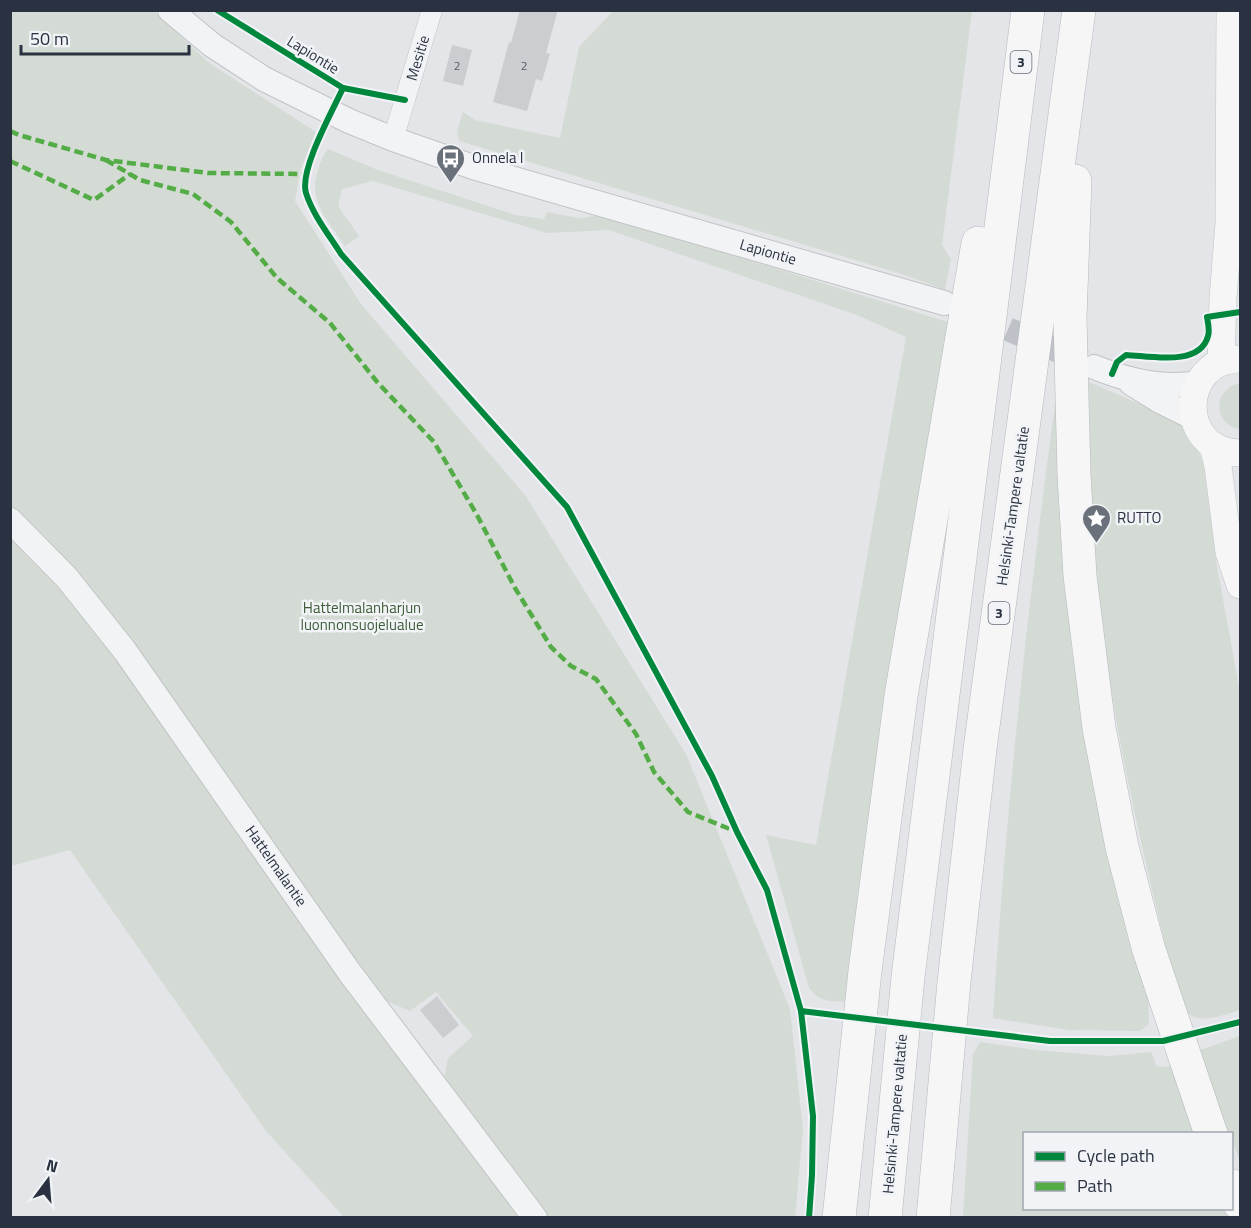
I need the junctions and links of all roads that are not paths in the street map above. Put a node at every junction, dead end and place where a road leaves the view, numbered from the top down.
1 (170, 10) edge
2 (432, 10) edge
3 (1028, 10) edge
4 (1230, 10) edge
5 (1078, 20) edge
6 (1015, 113) junction
7 (393, 139) junction
8 (1228, 223) junction
9 (1240, 263) edge
10 (944, 303) dead end
11 (1231, 360) edge
12 (1094, 367) tunnel mouth
13 (1124, 378) junction
14 (1198, 383) junction
15 (1192, 417) junction
16 (1213, 445) junction
17 (1240, 453) edge
18 (10, 520) edge
19 (1240, 585) edge
20 (1210, 1132) edge
21 (1233, 1188) edge
22 (1240, 1204) edge
23 (535, 1218) edge
24 (839, 1218) edge
25 (885, 1218) edge
26 (933, 1218) edge

1 - 7 street, Lapiontie
2 - 7 street, Mesitie
3 - 6 highway, Helsinki-Tampere valtatie / 3
4 - 8 main road
5 - 20 highway
5 - 26 highway, Helsinki-Tampere valtatie / 3
6 - 24 highway
6 - 25 highway, Helsinki-Tampere valtatie / 3
7 - 10 street, Lapiontie
8 - 9 main road
8 - 11 main road
11 - 14 main road
12 - 13 street
13 - 14 street
13 - 15 street
14 - 15 main road
15 - 16 main road
16 - 17 main road
16 - 19 main road
18 - 23 street, Hattelmalantie
21 - 22 highway

